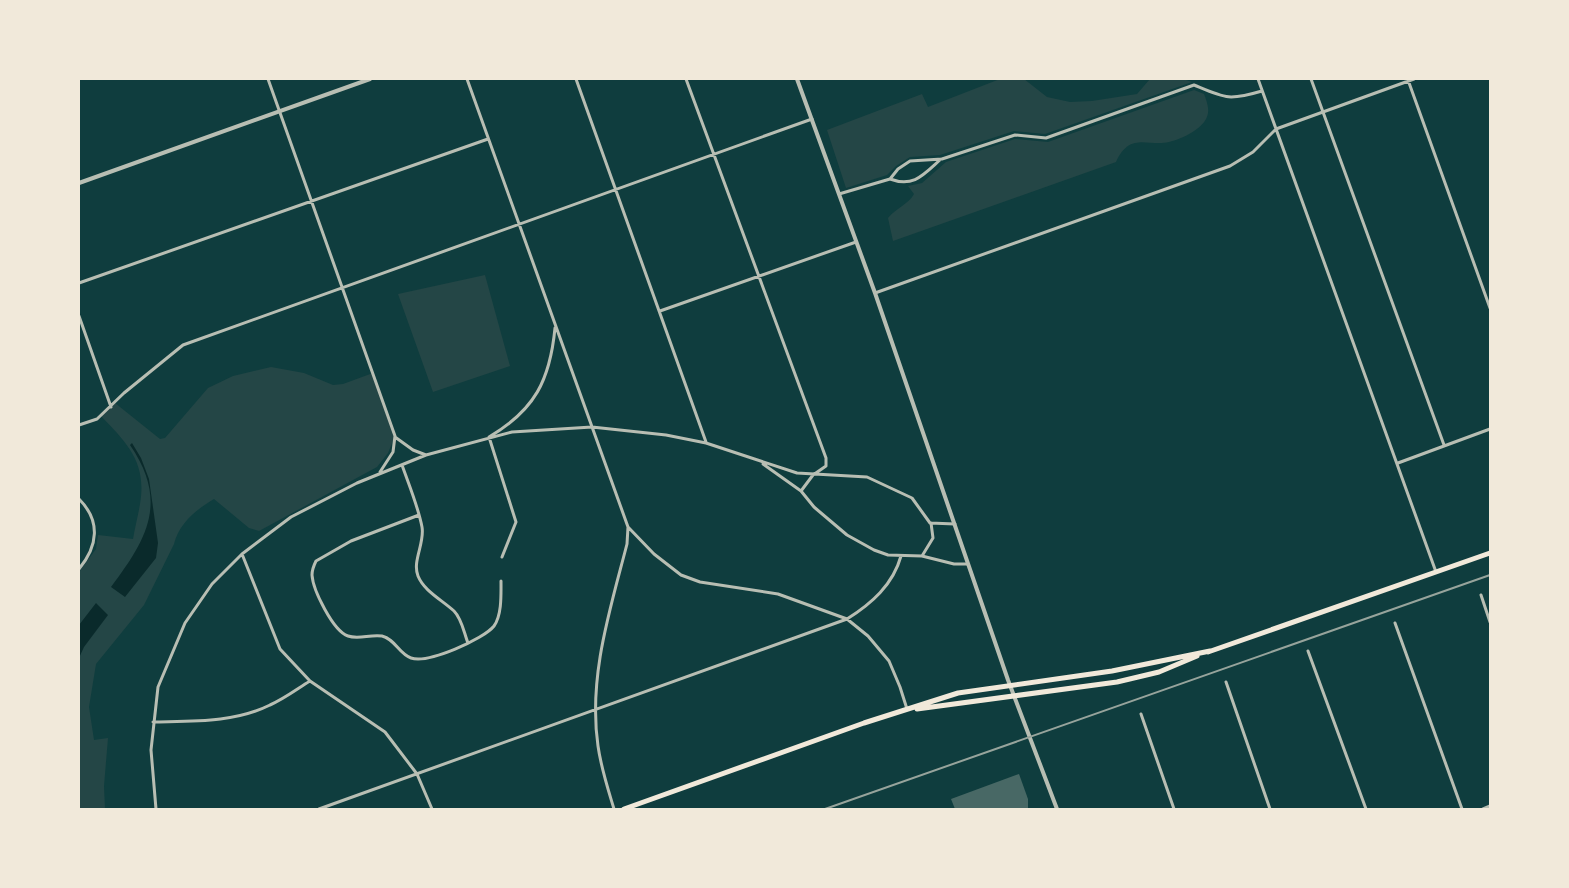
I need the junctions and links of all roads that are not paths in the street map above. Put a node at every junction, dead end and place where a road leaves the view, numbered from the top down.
1 (268, 79) edge
2 (370, 79) edge
3 (467, 79) edge
4 (576, 79) edge
5 (686, 79) edge
6 (797, 79) edge
7 (1258, 79) edge
8 (1311, 79) edge
9 (1414, 79) edge
10 (1408, 80) edge
11 (1262, 90) junction
12 (279, 111) junction
13 (1323, 112) junction
14 (812, 119) junction
15 (1276, 129) junction
16 (488, 139) junction
17 (713, 153) junction
18 (942, 158) junction
19 (890, 178) junction
20 (79, 183) edge
21 (616, 189) junction
22 (839, 194) junction
23 (311, 202) junction
24 (519, 224) junction
25 (856, 242) junction
26 (759, 276) junction
27 (79, 283) edge
28 (343, 286) junction
29 (875, 293) junction
30 (1490, 308) edge
31 (660, 311) junction
32 (79, 316) edge
33 (555, 325) junction
34 (111, 407) junction
35 (79, 424) edge
36 (592, 427) junction
37 (1490, 429) edge
38 (395, 436) junction
39 (489, 437) junction
40 (706, 443) junction
41 (1444, 446) junction
42 (426, 455) junction
43 (758, 461) junction
44 (1398, 462) junction
45 (402, 465) junction
46 (378, 474) junction
47 (813, 475) junction
48 (801, 491) junction
49 (79, 499) edge
50 (419, 515) junction
51 (931, 523) junction
52 (955, 524) junction
53 (628, 527) junction
54 (1490, 553) edge
55 (242, 554) junction
56 (502, 556) dead end
57 (901, 556) junction
58 (922, 556) junction
59 (968, 564) junction
60 (79, 569) edge
61 (1436, 572) junction
62 (501, 581) dead end
63 (1481, 595) dead end
64 (846, 619) junction
65 (1490, 622) edge
66 (1395, 623) dead end
67 (468, 643) junction
68 (1210, 651) junction
69 (1308, 651) dead end
70 (310, 681) junction
71 (1226, 682) dead end
72 (1009, 684) junction
73 (1014, 697) junction
74 (596, 709) junction
75 (907, 710) junction
76 (1141, 714) dead end
77 (153, 722) junction
78 (417, 774) junction
79 (1490, 806) edge
80 (156, 809) edge
81 (319, 809) edge
82 (432, 809) edge
83 (614, 809) edge
84 (624, 809) edge
85 (1057, 809) edge
86 (1174, 809) edge
87 (1270, 809) edge
88 (1366, 809) edge
89 (1462, 809) edge
90 (1483, 809) edge

1 - 12 street
2 - 12 street
3 - 16 street
4 - 21 street
5 - 17 street
6 - 14 street
7 - 11 street
8 - 13 street
9 - 10 street
10 - 13 street
10 - 30 street
11 - 15 street
11 - 18 street
12 - 20 street
12 - 23 street
13 - 15 street
13 - 41 street
14 - 17 street
14 - 22 street
15 - 29 street
15 - 44 street
16 - 23 street
16 - 24 street
17 - 21 street
17 - 26 street
18 - 19 street
18 - 19 street
19 - 22 street
21 - 24 street
21 - 31 street
22 - 25 street
23 - 27 street
23 - 28 street
24 - 28 street
24 - 33 street
25 - 26 street
25 - 29 street
26 - 31 street
26 - 47 street
28 - 34 street
28 - 38 street
29 - 52 street
31 - 40 street
32 - 34 street
33 - 36 street
33 - 39 street
34 - 35 street
36 - 39 street
36 - 40 street
36 - 53 street
37 - 41 street
38 - 42 street
38 - 46 street
39 - 42 street
39 - 56 street
40 - 43 street
41 - 44 street
42 - 45 street
43 - 47 street
43 - 48 street
44 - 61 street
45 - 46 street
45 - 50 street
46 - 55 street
47 - 48 street
47 - 51 street
48 - 57 street
49 - 60 street
50 - 67 street
50 - 67 street
51 - 52 street
51 - 58 street
52 - 59 street
53 - 64 street
53 - 74 street
54 - 61 main road
55 - 70 street
55 - 77 street
57 - 58 street
57 - 64 street
58 - 59 street
59 - 72 street
61 - 68 main road
62 - 67 street
63 - 65 street
64 - 74 street
64 - 75 street
66 - 89 street
68 - 72 main road
68 - 73 main road
69 - 88 street
70 - 77 street
70 - 78 street
71 - 87 street
72 - 73 street
72 - 75 main road
73 - 75 main road
73 - 85 street
74 - 78 street
74 - 83 street
75 - 84 main road
76 - 86 street
77 - 80 street
78 - 81 street
78 - 82 street
79 - 90 street

